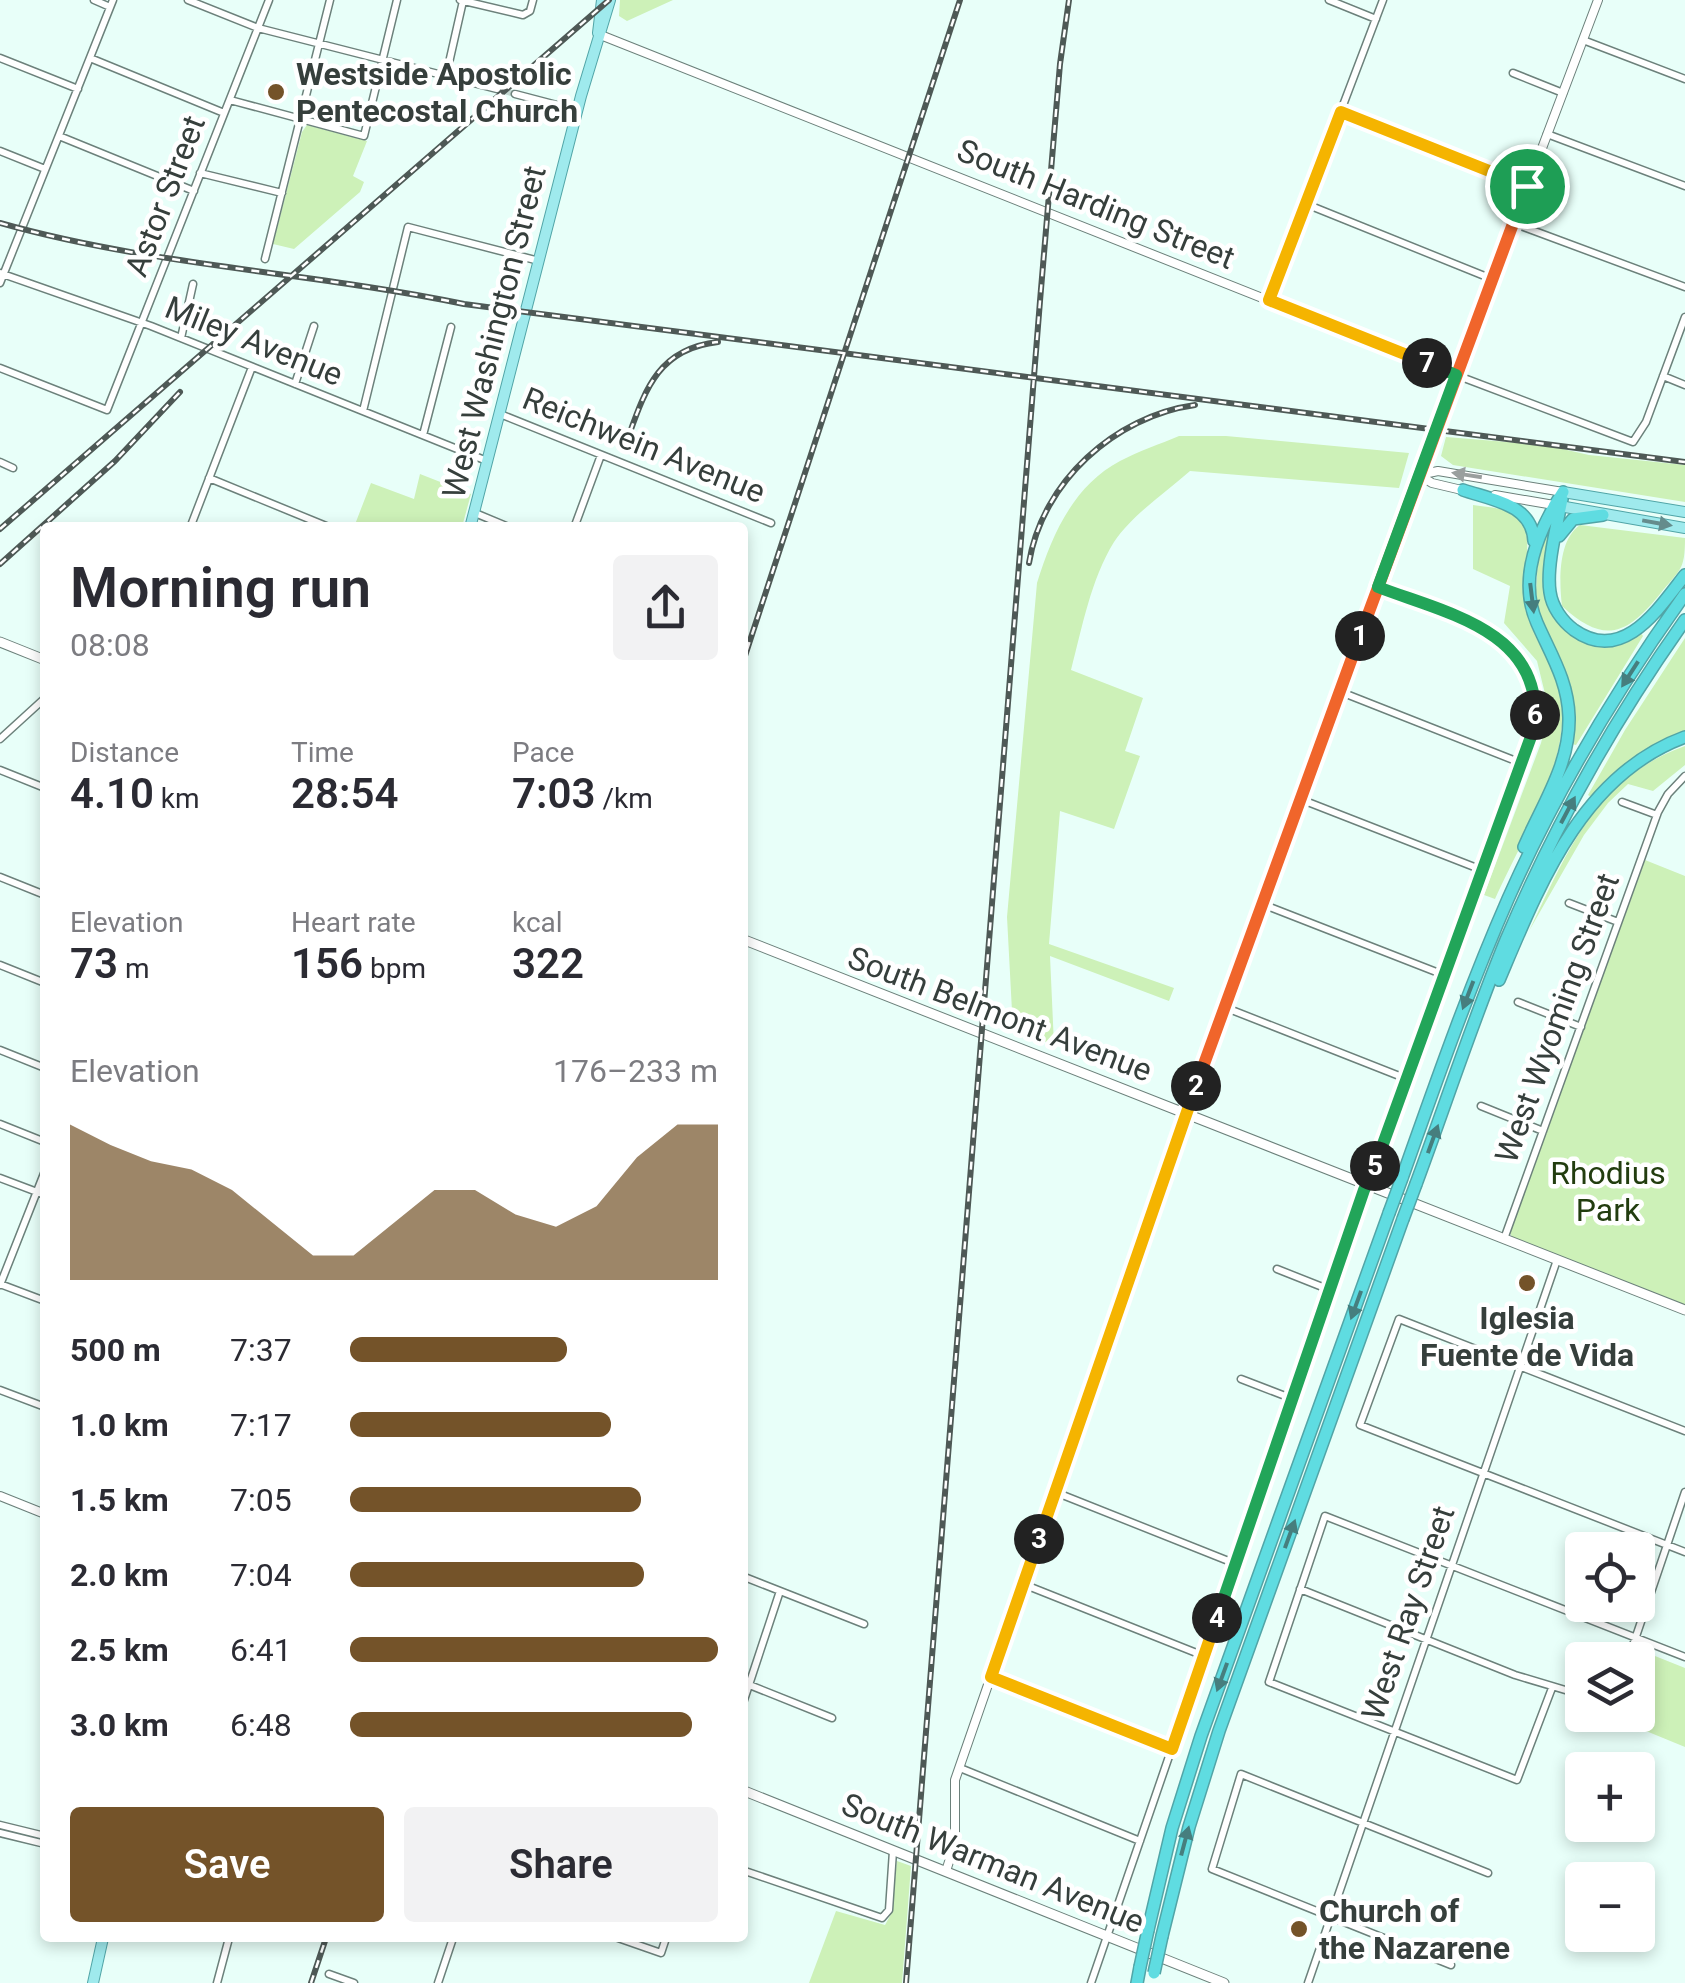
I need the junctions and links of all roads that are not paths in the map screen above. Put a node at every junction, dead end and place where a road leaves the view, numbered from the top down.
1 (94, 0) edge
2 (190, 0) edge
3 (269, 0) edge
4 (330, 0) edge
5 (397, 0) edge
6 (462, 0) edge
7 (533, 0) edge
8 (602, 0) edge
9 (610, 0) edge
10 (1329, 0) edge
11 (1384, 0) edge
12 (1598, 0) edge
13 (112, 3) edge
14 (1376, 19) junction
15 (258, 28) junction
16 (598, 34) junction
17 (1583, 40) junction
18 (319, 43) junction
19 (0, 58) edge
20 (90, 58) junction
21 (383, 60) junction
22 (1513, 73) dead end
23 (446, 76) junction
24 (1685, 79) edge
25 (78, 88) junction
26 (497, 89) tunnel mouth
27 (1563, 93) junction
28 (516, 94) tunnel mouth
29 (230, 100) junction
30 (578, 110) junction
31 (224, 112) junction
32 (1341, 112) junction
33 (300, 119) junction
34 (1547, 134) junction
35 (58, 136) junction
36 (0, 152) edge
37 (46, 169) junction
38 (200, 173) junction
39 (1527, 186) junction
40 (1685, 186) edge
41 (194, 190) junction
42 (282, 193) junction
43 (1306, 204) junction
44 (1514, 223) junction
45 (265, 259) dead end
46 (538, 261) junction
47 (2, 274) edge
48 (1492, 279) junction
49 (0, 283) edge
50 (192, 284) dead end
51 (1685, 287) edge
52 (1269, 300) junction
53 (1685, 317) edge
54 (142, 324) junction
55 (314, 326) dead end
56 (451, 327) dead end
57 (181, 338) junction
58 (252, 367) junction
59 (0, 368) edge
60 (1456, 375) junction
61 (1663, 376) junction
62 (295, 384) junction
63 (1685, 384) edge
64 (363, 411) junction
65 (499, 414) junction
66 (423, 435) junction
67 (601, 455) junction
68 (487, 461) junction
69 (0, 462) edge
70 (13, 468) dead end
71 (1419, 474) junction
72 (209, 478) junction
73 (1463, 490) junction
74 (1563, 492) junction
75 (1557, 506) junction
76 (474, 512) junction
77 (1685, 512) edge
78 (1603, 515) junction
79 (192, 522) edge
80 (316, 522) edge
81 (472, 522) edge
82 (497, 522) edge
83 (576, 522) edge
84 (771, 523) dead end
85 (1685, 528) edge
86 (1555, 545) junction
87 (1534, 551) junction
88 (1685, 575) edge
89 (1378, 587) junction
90 (1685, 594) edge
91 (1685, 620) edge
92 (0, 642) edge
93 (40, 658) edge
94 (1340, 691) junction
95 (40, 703) edge
96 (1685, 738) edge
97 (0, 739) edge
98 (1521, 763) junction
99 (0, 770) edge
100 (1685, 776) edge
101 (40, 786) edge
102 (1300, 799) junction
103 (1622, 802) dead end
104 (1657, 815) junction
105 (1482, 870) junction
106 (0, 876) edge
107 (40, 891) edge
108 (1262, 904) junction
109 (1569, 904) dead end
110 (1618, 922) junction
111 (1490, 940) junction
112 (748, 941) edge
113 (0, 965) edge
114 (1444, 975) junction
115 (40, 981) edge
116 (1518, 1002) dead end
117 (1224, 1007) junction
118 (1581, 1026) junction
119 (0, 1050) edge
120 (40, 1066) edge
121 (1406, 1078) junction
122 (1449, 1094) junction
123 (1481, 1106) dead end
124 (1186, 1114) junction
125 (0, 1124) edge
126 (1543, 1131) junction
127 (40, 1140) edge
128 (0, 1178) edge
129 (1368, 1184) junction
130 (40, 1194) edge
131 (40, 1196) edge
132 (1504, 1239) junction
133 (1557, 1260) junction
134 (1277, 1269) dead end
135 (0, 1284) edge
136 (1330, 1290) junction
137 (40, 1300) edge
138 (1685, 1310) edge
139 (1520, 1366) junction
140 (1241, 1379) dead end
141 (0, 1390) edge
142 (1292, 1398) junction
143 (40, 1405) edge
144 (1685, 1431) edge
145 (1483, 1473) junction
146 (1055, 1492) junction
147 (1685, 1492) edge
148 (0, 1496) edge
149 (40, 1512) edge
150 (1667, 1545) junction
151 (1685, 1552) edge
152 (1236, 1564) junction
153 (1451, 1566) junction
154 (748, 1578) edge
155 (1023, 1584) junction
156 (1300, 1589) junction
157 (780, 1591) junction
158 (864, 1624) dead end
159 (1636, 1638) junction
160 (1426, 1640) junction
161 (1635, 1642) edge
162 (1204, 1656) junction
163 (1685, 1657) edge
164 (991, 1677) junction
165 (748, 1679) edge
166 (748, 1685) edge
167 (1552, 1688) junction
168 (1565, 1691) edge
169 (832, 1718) dead end
170 (1394, 1732) junction
171 (1172, 1749) junction
172 (960, 1768) junction
173 (748, 1792) edge
174 (1362, 1823) junction
175 (0, 1825) edge
176 (0, 1832) edge
177 (40, 1835) edge
178 (1140, 1841) junction
179 (40, 1843) edge
180 (894, 1850) junction
181 (748, 1872) edge
182 (946, 1872) junction
183 (1488, 1873) dead end
184 (1330, 1917) junction
185 (1108, 1936) junction
186 (103, 1942) edge
187 (228, 1942) edge
188 (452, 1942) edge
189 (629, 1942) edge
190 (664, 1942) edge
191 (1451, 1965) dead end
192 (329, 1974) dead end
193 (1154, 1978) edge
194 (1211, 1980) edge
195 (94, 1983) edge
196 (217, 1983) edge
197 (354, 1983) edge
198 (438, 1983) edge
199 (1091, 1983) edge
200 (1137, 1983) edge
201 (1224, 1983) edge
202 (1308, 1983) edge

1 - 13 street
2 - 15 street
3 - 15 street, Astor Street
4 - 18 street
5 - 21 street
6 - 7 street
6 - 23 street
8 - 16 main road, West Washington Street
9 - 16 main road, West Washington Street
10 - 14 street
11 - 14 street
12 - 17 street
13 - 20 street
14 - 32 street
15 - 18 street
15 - 29 street, Astor Street
16 - 30 main road, West Washington Street
16 - 52 street, South Harding Street
17 - 24 street
17 - 27 street
18 - 21 street
18 - 33 street
19 - 25 street
20 - 25 street
20 - 31 street
21 - 23 street
21 - 33 street
22 - 27 street
23 - 26 street
25 - 35 street
27 - 34 street
28 - 30 street
29 - 31 street, Astor Street
29 - 33 street
30 - 46 main road, West Washington Street
31 - 38 street, Astor Street
32 - 39 street
32 - 43 street
33 - 42 street
34 - 39 street
34 - 40 street
35 - 37 street
35 - 41 street
36 - 37 street
37 - 47 street
38 - 41 street, Astor Street
38 - 42 street
39 - 44 street
41 - 54 street, Astor Street
42 - 45 street
43 - 48 street
43 - 52 street
44 - 48 street
44 - 51 street
46 - 64 street
46 - 65 main road, West Washington Street
47 - 49 street
47 - 54 street, Miley Avenue
48 - 60 street
50 - 57 street
52 - 60 street, South Harding Street
53 - 61 street
54 - 57 street, Miley Avenue
54 - 59 street, Astor Street
55 - 62 street
56 - 66 street
57 - 58 street, Miley Avenue
58 - 62 street, Miley Avenue
58 - 72 street
60 - 61 street, South Harding Street
60 - 71 street
61 - 63 street
62 - 64 street, Miley Avenue
64 - 66 street, Miley Avenue
65 - 67 street, Reichwein Avenue
65 - 68 main road, West Washington Street
66 - 68 street, Miley Avenue
67 - 83 street
67 - 84 street, Reichwein Avenue
68 - 76 main road, West Washington Street
69 - 70 street
71 - 73 street
74 -> 71 street
71 - 89 street
72 - 79 street
72 - 80 street
73 - 75 street
73 - 87 highway
74 - 75 highway
74 - 77 main road
75 - 78 main road
75 - 86 highway
75 - 87 highway
76 - 81 main road, West Washington Street
76 - 82 street
78 -> 85 main road
78 - 86 highway
86 - 88 highway
87 -> 111 highway
89 - 94 street
89 - 98 street
90 -> 111 highway
122 -> 91 highway
92 - 93 main road
94 - 98 street
94 - 102 street
95 - 97 street
96 - 122 highway
98 - 105 street
99 - 101 street
100 - 104 street, West Wyoming Street
102 - 105 street
102 - 108 street
103 - 104 street
104 - 110 street, West Wyoming Street
105 - 114 street
106 - 107 street
108 - 114 street
108 - 117 street
109 - 110 street
110 - 118 street, West Wyoming Street
111 -> 200 highway, bridge
112 - 124 main road, South Belmont Avenue
113 - 115 street
114 - 121 street
116 - 118 street
117 - 121 street
117 - 124 street
118 - 126 street, West Wyoming Street
119 - 120 street
121 - 129 street
193 -> 122 highway, bridge
123 - 126 street
124 - 129 main road, South Belmont Avenue
124 - 146 street
125 - 127 street
126 - 132 street, West Wyoming Street
128 - 130 street
129 - 132 main road, South Belmont Avenue
129 - 136 street
131 - 135 street
132 - 133 main road, South Belmont Avenue
133 - 138 main road, South Belmont Avenue
133 - 139 street, West Ray Street
134 - 136 street
135 - 137 street
136 - 142 street
139 - 144 street
139 - 145 street, West Ray Street
139 - 145 street
140 - 142 street
141 - 143 street
142 - 152 street
145 - 150 street
145 - 153 street, West Ray Street
146 - 152 street
146 - 155 street
147 - 150 street
148 - 149 street
150 - 151 street
150 - 159 street
152 - 162 street
153 - 156 street
153 - 159 street
153 - 160 street, West Ray Street
154 - 157 street
155 - 162 street
155 - 164 street
156 - 160 street
156 - 170 street
157 - 158 street
157 - 165 street
159 - 161 street
159 - 163 street
160 - 167 street
160 - 170 street, West Ray Street
162 - 171 street
164 - 171 street
164 - 172 street
166 - 169 street
167 - 168 street
167 - 170 street
170 - 174 street, West Ray Street
171 - 178 street
172 - 178 street
172 - 182 street
173 - 180 main road, South Warman Avenue
174 - 183 street
174 - 184 street, West Ray Street
174 - 184 street
175 - 177 street
176 - 179 street
178 - 185 street
180 - 181 street
180 - 182 main road, South Warman Avenue
182 - 185 main road, South Warman Avenue
184 - 191 street
184 - 202 street, West Ray Street
185 - 194 main road, South Warman Avenue
185 - 199 street
186 - 195 main road
187 - 196 street
188 - 198 street
189 - 190 street
192 - 197 street
194 - 201 main road, South Warman Avenue

